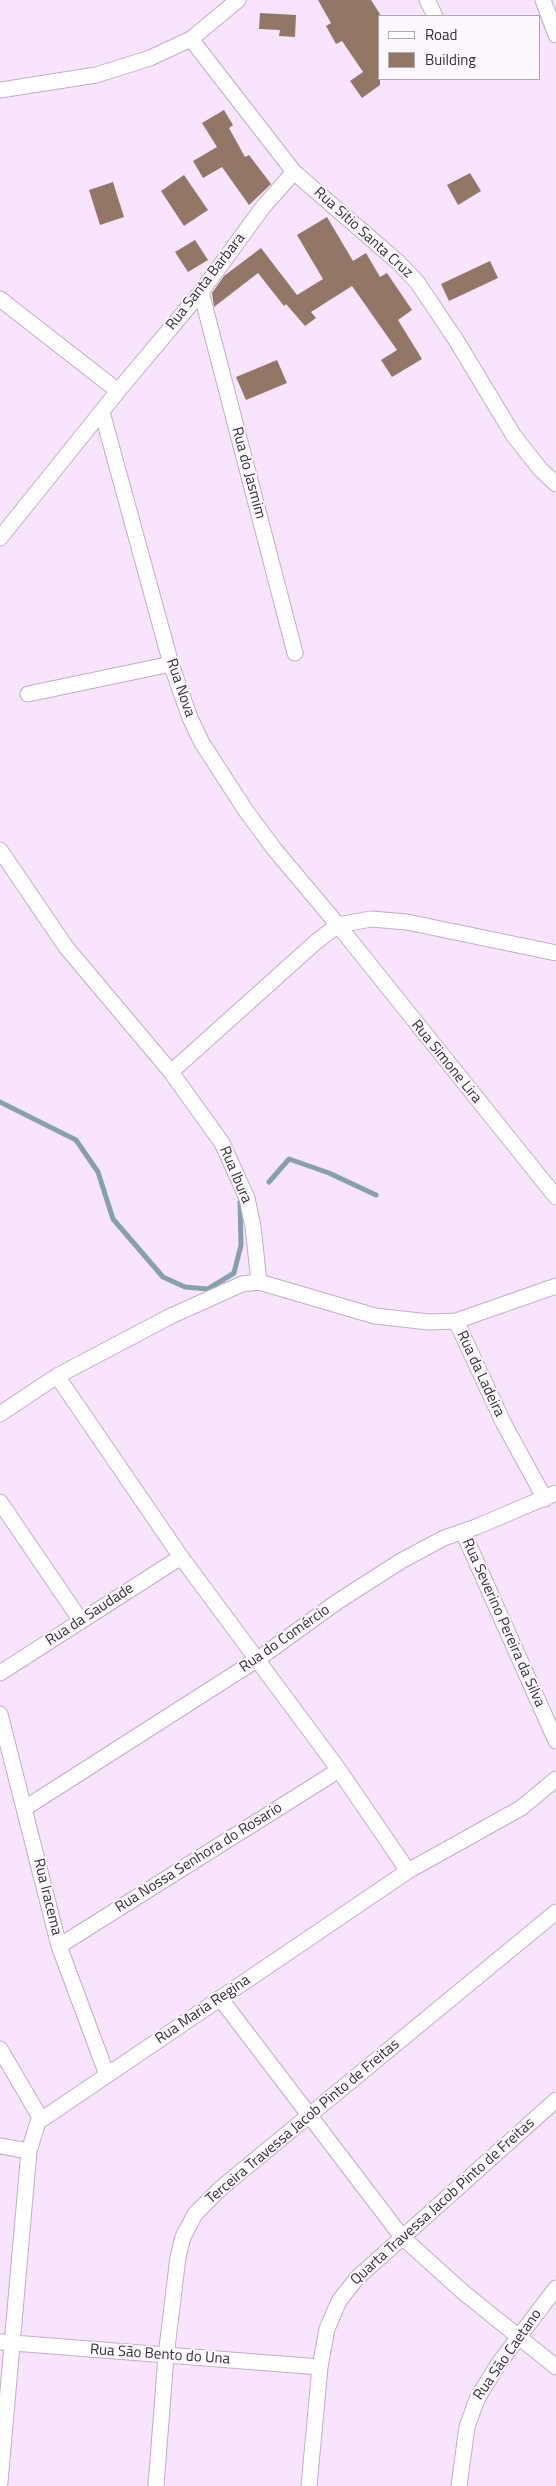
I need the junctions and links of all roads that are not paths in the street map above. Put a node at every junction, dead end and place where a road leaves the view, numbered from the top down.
1 (238, 0) edge
2 (427, 0) edge
3 (543, 0) edge
4 (434, 15) edge
5 (556, 35) edge
6 (191, 39) junction
7 (0, 90) edge
8 (294, 172) junction
9 (200, 292) junction
10 (0, 299) edge
11 (118, 391) junction
12 (102, 412) junction
13 (556, 484) edge
14 (0, 538) edge
15 (295, 653) dead end
16 (171, 664) junction
17 (28, 694) dead end
18 (0, 850) edge
19 (338, 925) junction
20 (556, 953) edge
21 (171, 1072) junction
22 (556, 1197) edge
23 (259, 1282) junction
24 (556, 1286) edge
25 (456, 1321) junction
26 (57, 1376) junction
27 (0, 1414) edge
28 (550, 1496) edge
29 (0, 1502) edge
30 (463, 1532) junction
31 (181, 1557) junction
32 (81, 1621) junction
33 (258, 1659) junction
34 (0, 1673) edge
35 (0, 1716) edge
36 (556, 1742) edge
37 (339, 1770) junction
38 (556, 1779) edge
39 (26, 1808) junction
40 (408, 1871) junction
41 (556, 1912) edge
42 (59, 1946) junction
43 (220, 1998) junction
44 (0, 2049) edge
45 (107, 2075) junction
46 (556, 2100) edge
47 (308, 2117) junction
48 (41, 2119) junction
49 (0, 2146) edge
50 (29, 2151) junction
51 (402, 2236) junction
52 (556, 2288) edge
53 (518, 2338) junction
54 (6, 2342) edge
55 (166, 2356) junction
56 (320, 2367) junction
57 (556, 2367) edge
58 (0, 2482) edge
59 (156, 2486) edge
60 (309, 2486) edge
61 (459, 2486) edge

1 - 6 street
2 - 4 street
3 - 5 street
6 - 7 street
6 - 8 street, Rua Sitio Santa Cruz
8 - 9 street, Rua Santa Barbara
8 - 13 street, Rua Sitio Santa Cruz
9 - 11 street, Rua Santa Barbara
9 - 15 street, Rua do Jasmim
10 - 11 street
11 - 12 street, Rua Santa Barbara
12 - 14 street, Rua Santa Barbara
12 - 16 street, Rua Nova
16 - 17 street
16 - 19 street, Rua Nova
18 - 21 street, Rua Ibura
19 - 20 street
19 - 21 street
19 - 22 street, Rua Simone Lira
21 - 23 street, Rua Ibura
23 - 25 street, Rua da Ladeira
23 - 26 street
24 - 25 street
25 - 28 street, Rua da Ladeira
26 - 27 street
26 - 31 street
28 - 30 street, Rua do Comércio
29 - 32 street
30 - 33 street, Rua do Comércio
30 - 36 street, Rua Severino Pereira da Silva
31 - 32 street, Rua da Saudade
31 - 33 street
32 - 34 street, Rua da Saudade
33 - 37 street
33 - 39 street, Rua do Comércio
35 - 39 street, Rua Iracema
37 - 40 street
37 - 42 street, Rua Nossa Senhora do Rosario
38 - 40 street, Rua Maria Regina
39 - 42 street, Rua Iracema
40 - 43 street, Rua Maria Regina
41 - 47 street, Terceira Travessa Jacob Pinto de Freitas
42 - 45 street, Rua Iracema
43 - 45 street, Rua Maria Regina
43 - 47 street
44 - 48 street
45 - 48 street, Rua Maria Regina
46 - 51 street, Quarta Travessa Jacob Pinto de Freitas
47 - 51 street
47 - 55 street, Terceira Travessa Jacob Pinto de Freitas
48 - 50 street
49 - 50 street
50 - 54 street
51 - 53 street
51 - 56 street, Quarta Travessa Jacob Pinto de Freitas
52 - 53 street, Rua São Caetano
53 - 57 street
53 - 61 street, Rua São Caetano
54 - 55 street, Rua São Bento do Una
54 - 58 street
55 - 56 street, Rua São Bento do Una
55 - 59 street, Terceira Travessa Jacob Pinto de Freitas
56 - 60 street, Quarta Travessa Jacob Pinto de Freitas

